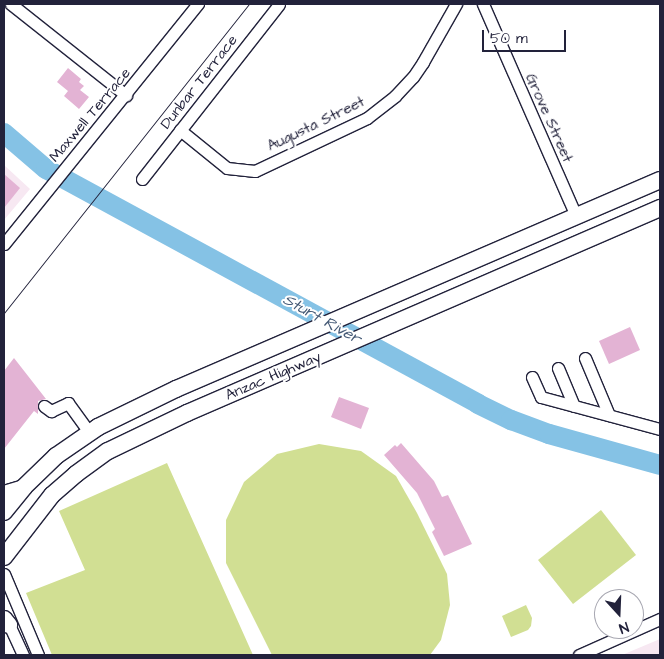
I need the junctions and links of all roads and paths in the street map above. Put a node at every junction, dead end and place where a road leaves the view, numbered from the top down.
1 (11, 4) edge
2 (198, 4) edge
3 (279, 4) edge
4 (456, 4) edge
5 (483, 4) edge
6 (126, 96) junction
7 (180, 130) junction
8 (142, 179) dead end
9 (660, 180) edge
10 (660, 208) edge
11 (645, 215) junction
12 (576, 216) junction
13 (552, 227) junction
14 (4, 244) edge
15 (575, 245) junction
16 (585, 358) dead end
17 (558, 368) dead end
18 (532, 377) dead end
19 (176, 390) junction
20 (44, 406) dead end
21 (574, 406) junction
22 (187, 413) junction
23 (609, 415) junction
24 (660, 428) edge
25 (90, 433) junction
26 (24, 487) junction
27 (4, 493) edge
28 (4, 512) edge
29 (4, 557) edge
30 (4, 574) edge
31 (5, 619) edge
32 (660, 619) edge
33 (23, 655) edge
34 (38, 655) edge
35 (579, 655) edge

1 - 6 street
2 - 6 street, Maxwell Terrace
3 - 7 street, Dunbar Terrace
4 - 7 street, Augusta Street
5 - 12 street, Grove Street
6 - 14 street, Maxwell Terrace
7 - 8 street, Dunbar Terrace
9 - 12 highway, Anzac Highway
10 - 11 highway, Anzac Highway
11 - 12 highway
11 - 15 highway, Anzac Highway
12 - 13 highway, Anzac Highway
13 - 15 highway
13 - 19 highway, Anzac Highway
15 - 22 highway, Anzac Highway
16 - 23 street
17 - 21 street
18 - 21 street
19 - 22 highway
19 - 25 highway, Anzac Highway
20 - 25 street
21 - 23 street
22 - 29 highway, Anzac Highway
23 - 24 street
25 - 26 highway, Anzac Highway
26 - 27 main road
26 - 28 highway, Anzac Highway
30 - 34 street
31 - 33 street
32 - 35 street

